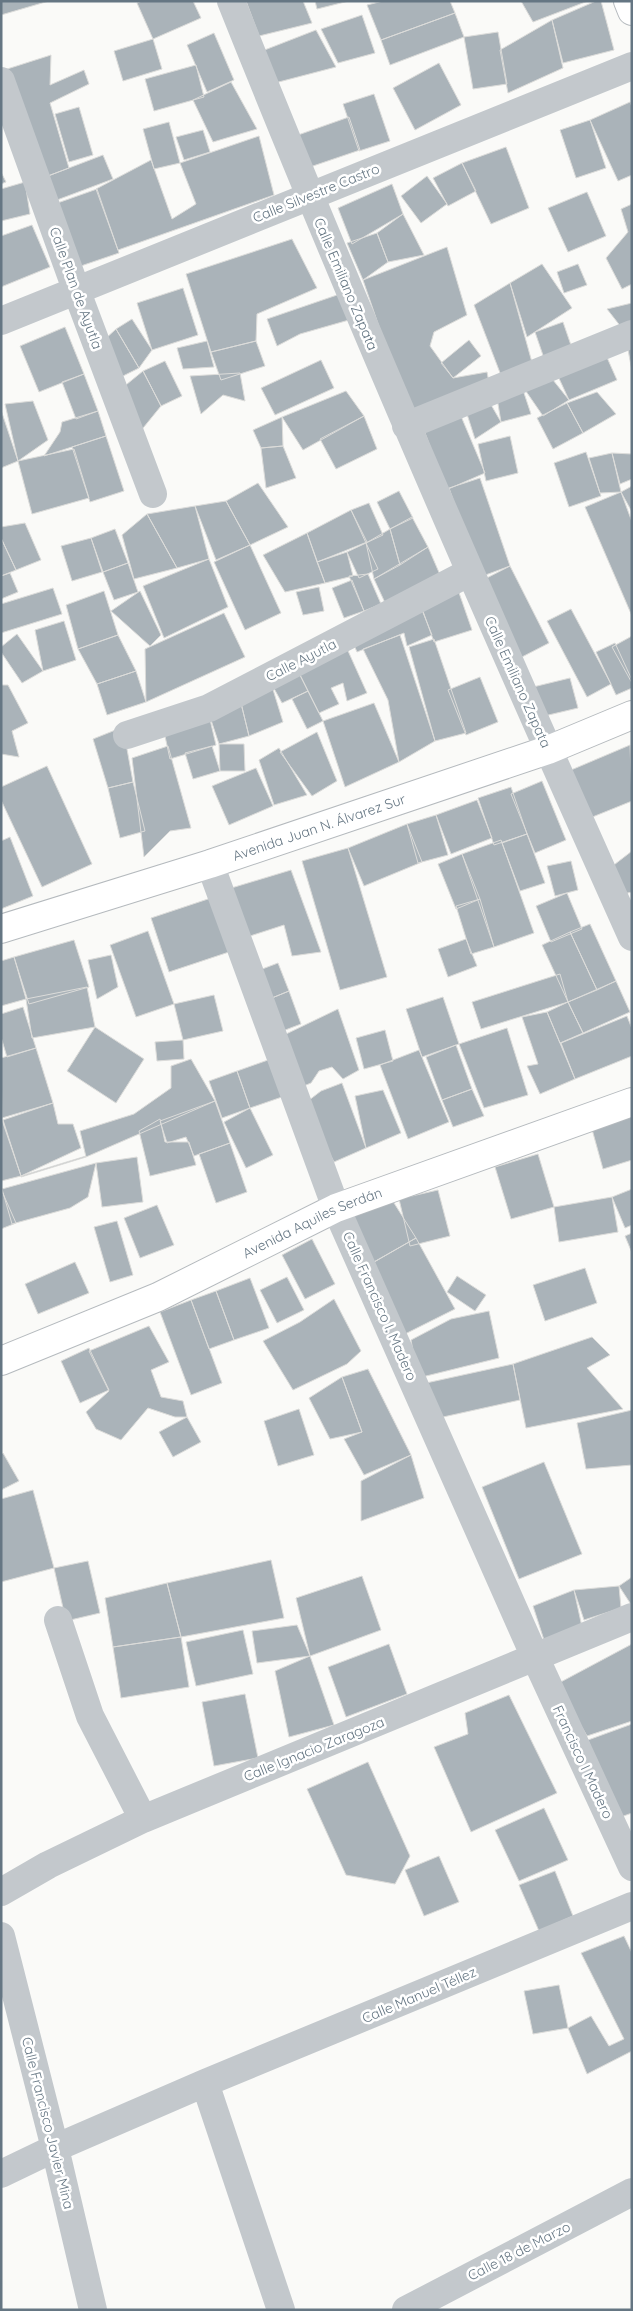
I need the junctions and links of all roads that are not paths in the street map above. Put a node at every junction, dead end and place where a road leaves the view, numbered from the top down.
1 (231, 1) edge
2 (628, 1) edge
3 (632, 11) edge
4 (632, 66) edge
5 (1, 81) edge
6 (308, 195) junction
7 (77, 292) junction
8 (1, 321) edge
9 (632, 334) edge
10 (406, 426) junction
11 (153, 494) dead end
12 (470, 572) junction
13 (632, 715) edge
14 (127, 735) dead end
15 (548, 750) junction
16 (210, 864) junction
17 (1, 929) edge
18 (632, 937) edge
19 (632, 1102) edge
20 (336, 1208) junction
21 (1, 1361) edge
22 (632, 1617) edge
23 (58, 1620) dead end
24 (535, 1657) junction
25 (143, 1819) junction
26 (632, 1867) edge
27 (1, 1892) edge
28 (632, 1906) edge
29 (1, 1936) edge
30 (205, 2083) junction
31 (55, 2148) junction
32 (1, 2174) edge
33 (632, 2192) edge
34 (93, 2310) edge
35 (281, 2310) edge
36 (406, 2310) edge

1 - 6 street, Calle Emiliano Zapata
2 - 3 main road
4 - 6 street, Calle Silvestre Castro
5 - 7 street, Calle Plan de Ayutla
6 - 7 street, Calle Silvestre Castro
6 - 10 street, Calle Emiliano Zapata
7 - 8 street, Calle Silvestre Castro
7 - 11 street, Calle Plan de Ayutla
9 - 10 street
10 - 12 street, Calle Emiliano Zapata
12 - 14 street, Calle Ayutla
12 - 15 street, Calle Emiliano Zapata
13 - 15 main road, Avenida Juan N. Álvarez Sur
15 - 16 main road, Avenida Juan N. Álvarez Sur
15 - 18 street, Calle Emiliano Zapata
16 - 17 main road, Avenida Juan N. Álvarez Sur
16 - 20 street, Calle Francisco I. Madero
19 - 20 main road, Avenida Aquiles Serdán
20 - 21 main road, Avenida Aquiles Serdán
20 - 24 street, Calle Francisco I. Madero
22 - 24 street, Calle Ignacio Zaragoza
23 - 25 street
24 - 25 street, Calle Ignacio Zaragoza
24 - 26 street, Francisco I Madero
25 - 27 street, Calle Ignacio Zaragoza
28 - 30 street, Calle Manuel Téllez
29 - 31 street, Calle Francisco Javier Mina
30 - 31 street, Calle Manuel Téllez
30 - 35 street
31 - 32 street, Calle Manuel Téllez
31 - 34 street, Calle Francisco Javier Mina
33 - 36 street, Calle 18 de Marzo

